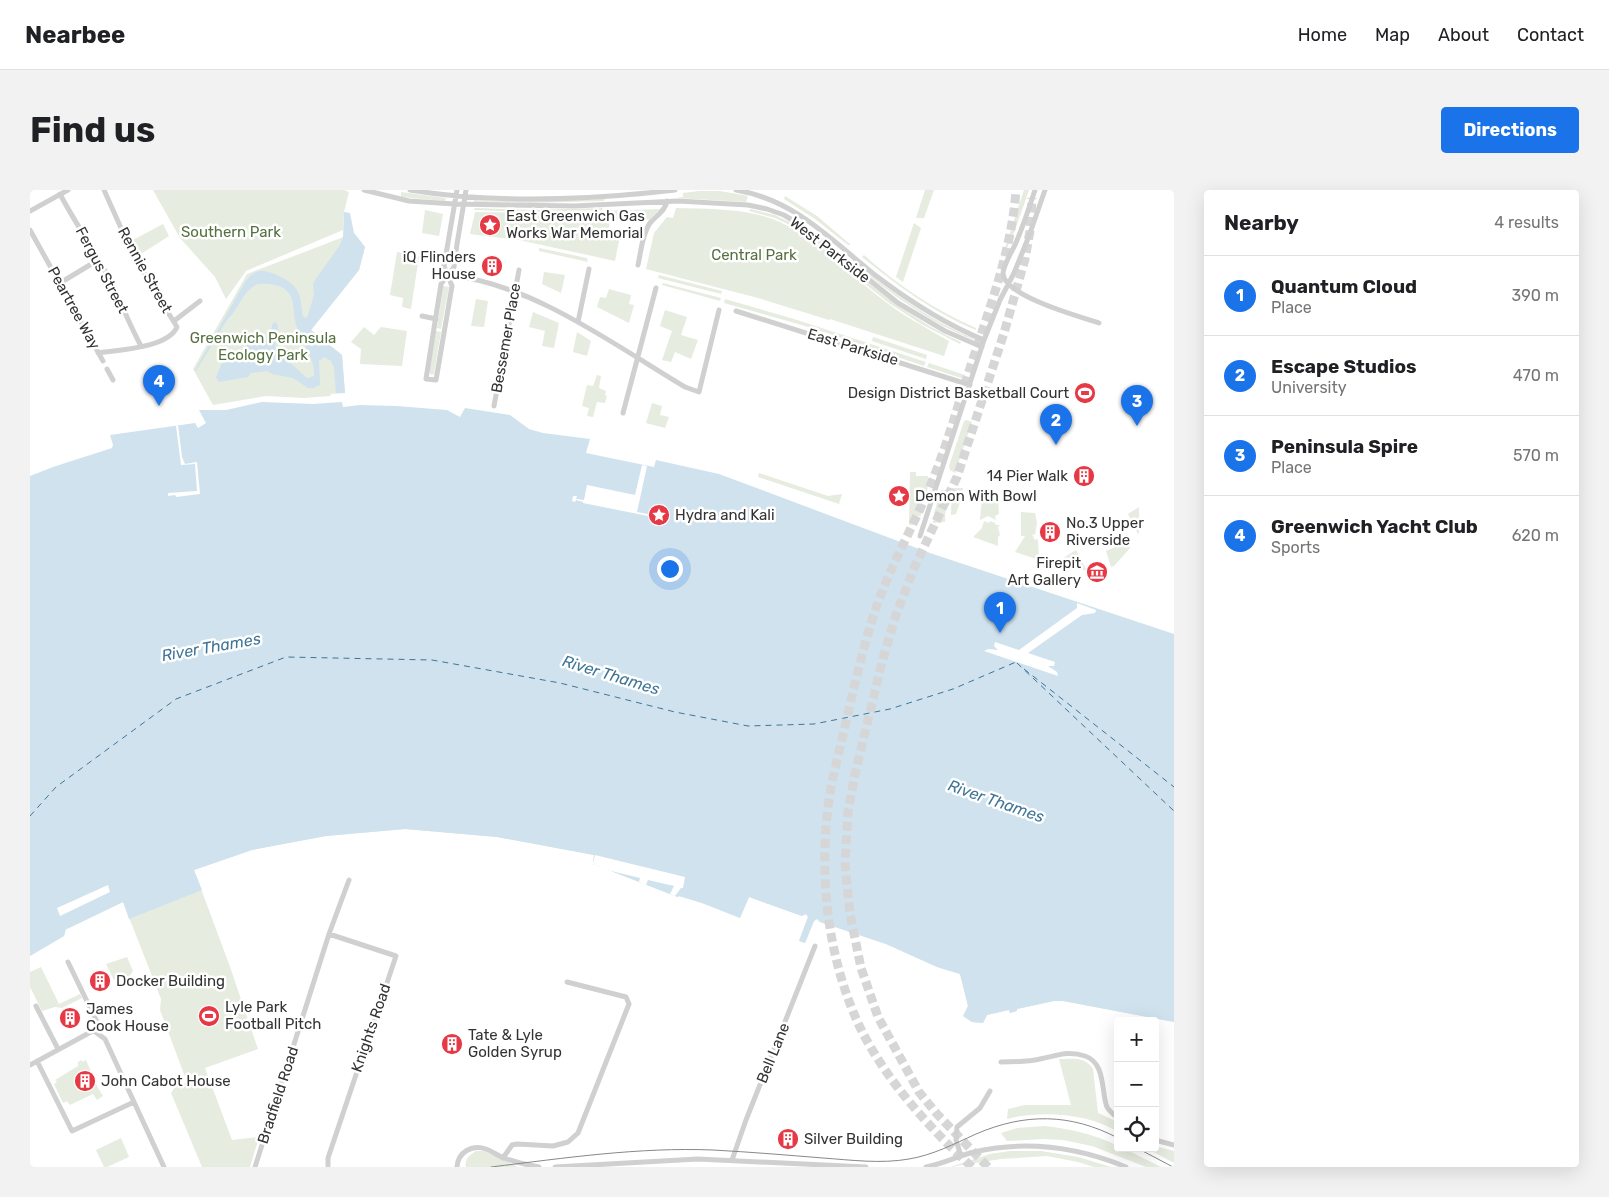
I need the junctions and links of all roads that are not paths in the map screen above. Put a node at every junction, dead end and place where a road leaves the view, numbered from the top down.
1 (104, 190) edge
2 (364, 190) edge
3 (410, 190) edge
4 (675, 190) edge
5 (736, 190) edge
6 (1035, 190) edge
7 (1045, 190) edge
8 (64, 191) edge
9 (625, 192) edge
10 (656, 192) junction
11 (456, 193) edge
12 (466, 193) edge
13 (667, 201) junction
14 (454, 204) junction
15 (464, 204) junction
16 (30, 211) edge
17 (30, 230) edge
18 (98, 260) junction
19 (638, 265) dead end
20 (519, 270) dead end
21 (589, 270) dead end
22 (448, 275) junction
23 (60, 283) junction
24 (1008, 284) junction
25 (656, 288) dead end
26 (515, 292) junction
27 (200, 301) dead end
28 (719, 310) dead end
29 (736, 311) dead end
30 (422, 316) dead end
31 (436, 318) junction
32 (174, 321) junction
33 (578, 322) junction
34 (1100, 323) dead end
35 (984, 340) junction
36 (140, 346) junction
37 (982, 347) junction
38 (98, 353) junction
39 (638, 360) junction
40 (102, 361) dead end
41 (107, 370) dead end
42 (113, 380) dead end
43 (970, 385) junction
44 (494, 406) dead end
45 (623, 413) dead end
46 (920, 536) dead end
47 (349, 880) dead end
48 (329, 934) junction
49 (815, 946) dead end
50 (68, 962) dead end
51 (567, 982) dead end
52 (36, 1006) dead end
53 (96, 1032) junction
54 (58, 1049) junction
55 (37, 1061) junction
56 (1001, 1062) dead end
57 (30, 1065) edge
58 (990, 1091) dead end
59 (134, 1102) junction
60 (1114, 1116) edge
61 (1159, 1141) edge
62 (1174, 1146) edge
63 (960, 1156) junction
64 (503, 1158) junction
65 (732, 1160) junction
66 (164, 1167) edge
67 (255, 1167) edge
68 (328, 1167) edge
69 (457, 1167) edge
70 (539, 1167) edge
71 (555, 1167) edge
72 (866, 1167) edge
73 (926, 1167) edge
74 (1126, 1167) edge

1 - 32 street, Rennie Street
2 - 14 street, West Parkside
3 - 11 street
4 - 10 street
5 - 35 street, West Parkside
6 - 24 street
7 - 24 street
8 - 16 street
8 - 18 street, Fergus Street
9 - 10 street
9 - 12 street
10 - 13 street
11 - 12 street
11 - 14 street
12 - 15 street
13 - 15 street, West Parkside
13 - 19 street
13 - 37 street, West Parkside
14 - 15 street, West Parkside
14 - 22 street
15 - 22 street
17 - 23 street, Peartree Way
18 - 23 street
18 - 36 street, Fergus Street
20 - 26 street, Bessemer Place
21 - 33 street
22 - 26 street
22 - 31 street
22 - 31 street
23 - 38 street, Peartree Way
24 - 34 street
24 - 35 street
25 - 39 street
26 - 33 street
26 - 44 street, Bessemer Place
27 - 32 street
28 - 39 street
29 - 43 street, East Parkside
30 - 31 street
32 - 36 street, Rennie Street
33 - 39 street
35 - 37 street
36 - 38 street, Rennie Street
37 - 43 street
38 - 40 street, Peartree Way
39 - 45 street
41 - 42 street
43 - 46 street
47 - 48 street, Bradfield Road
48 - 67 street, Bradfield Road
48 - 68 street, Knights Road
49 - 65 street, Bell Lane
50 - 53 street
51 - 64 street
52 - 54 street
53 - 54 street
53 - 59 street
54 - 55 street
55 - 57 street
55 - 59 street
56 - 60 street
58 - 63 street
59 - 66 street
61 - 62 street
63 - 73 street
63 - 74 street
64 - 69 street
64 - 70 street
65 - 71 street
65 - 72 street

